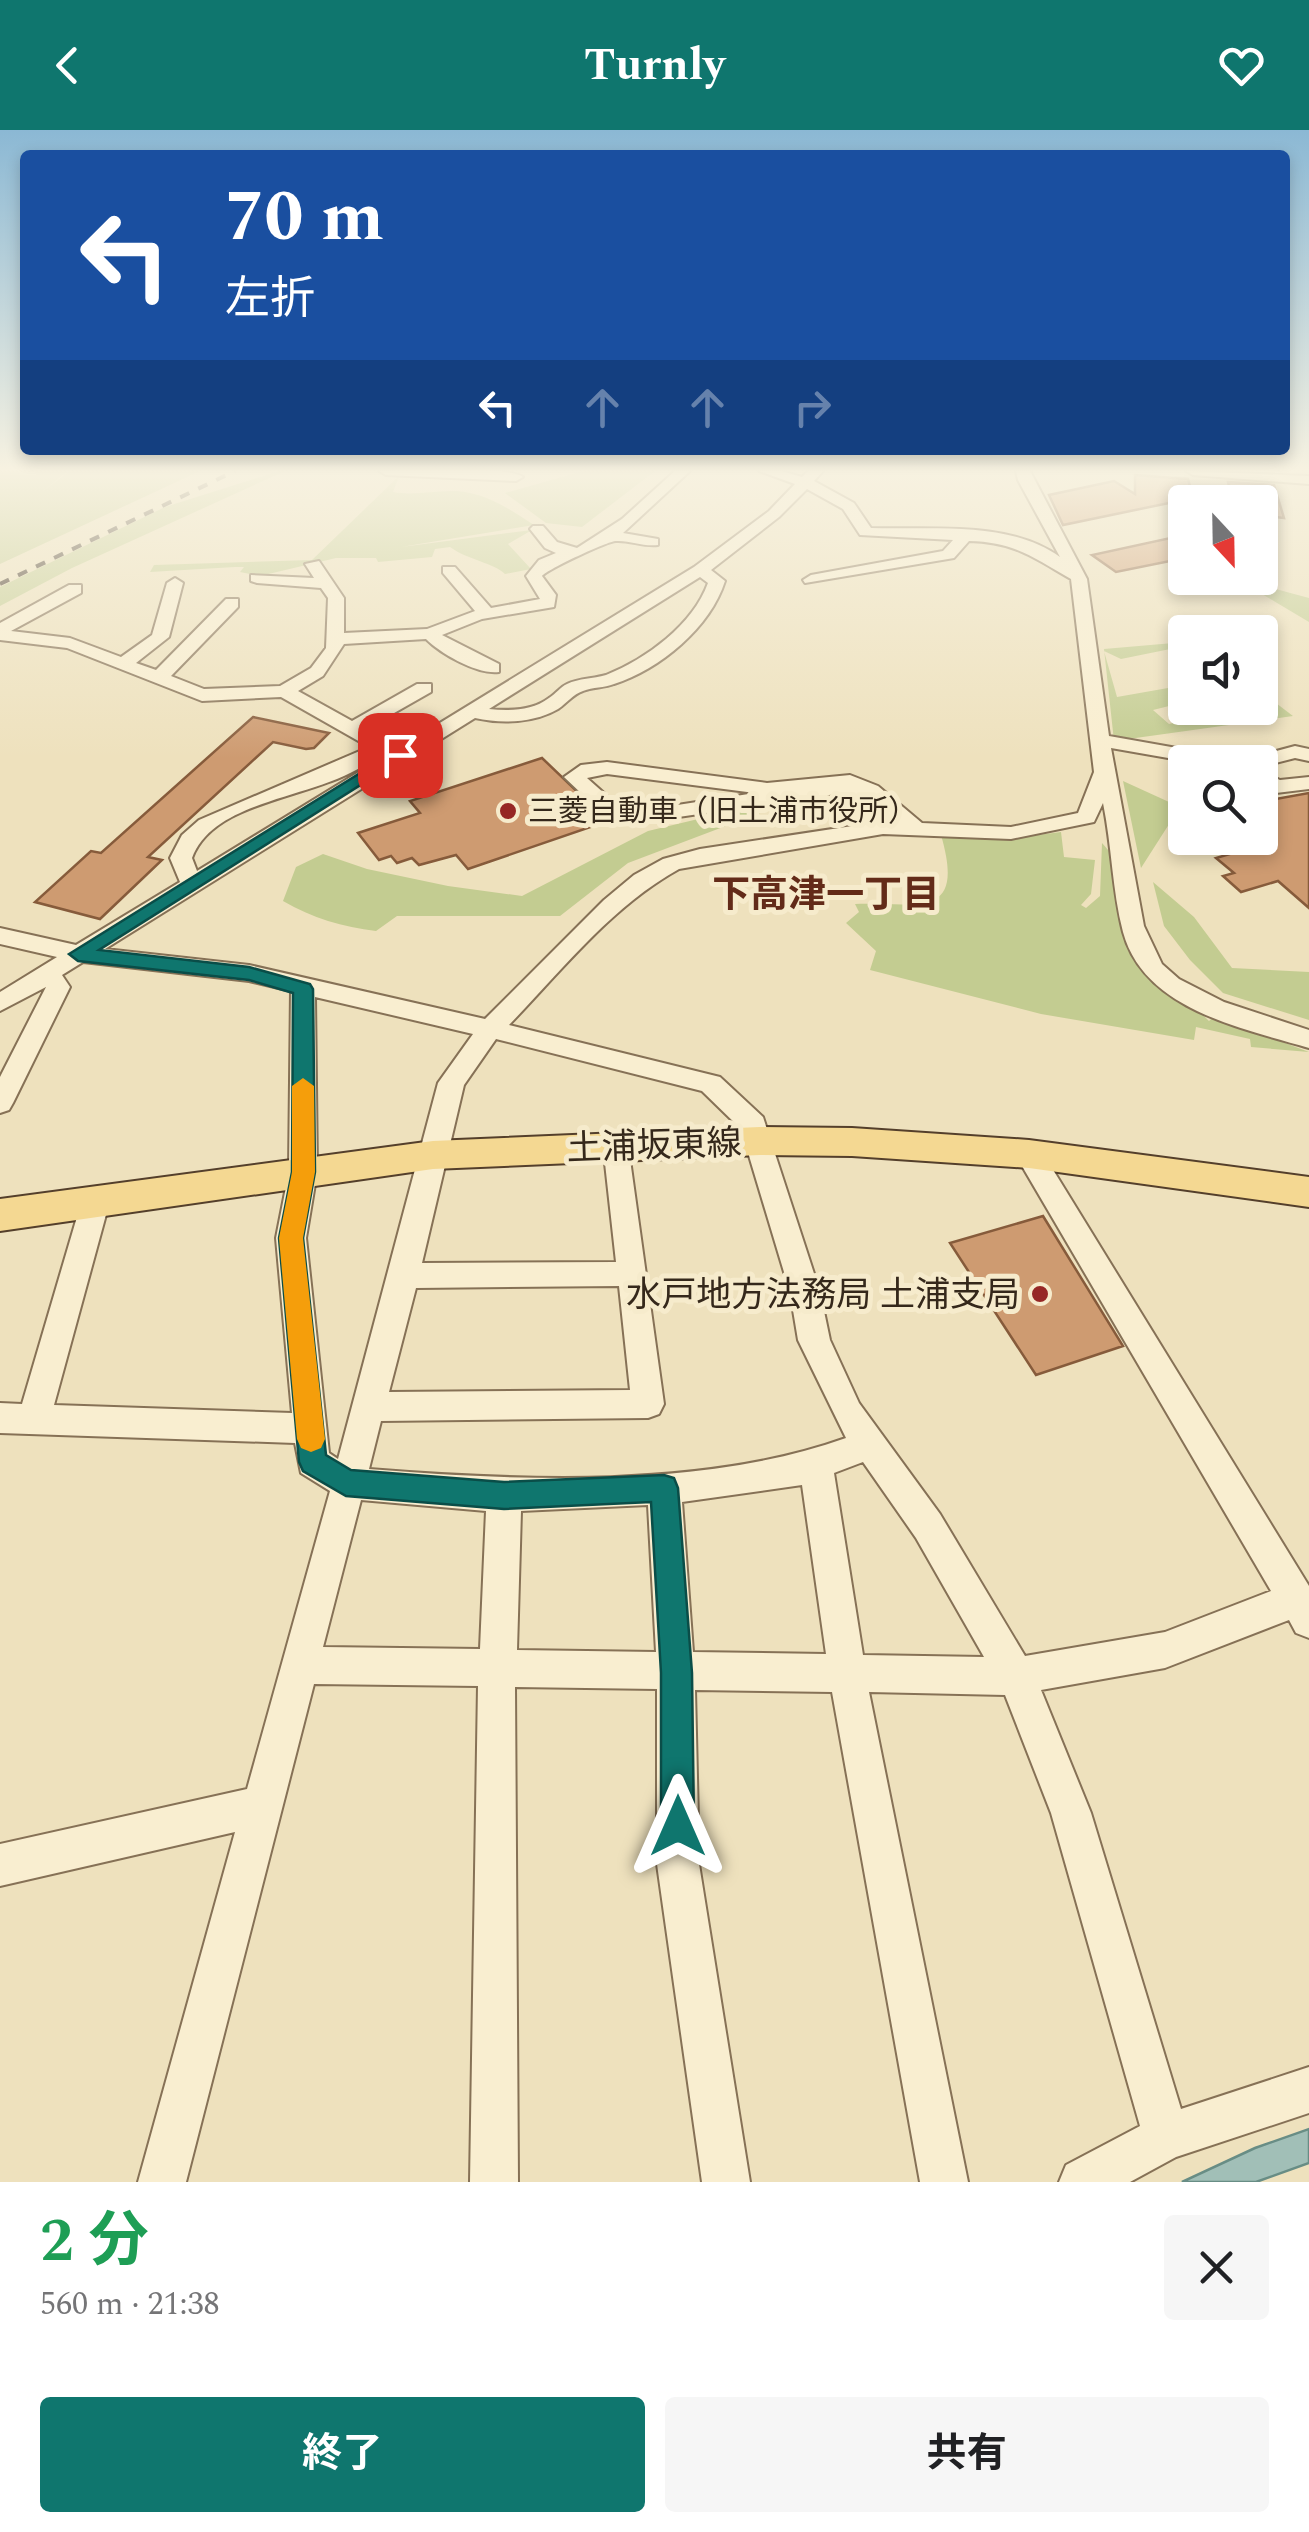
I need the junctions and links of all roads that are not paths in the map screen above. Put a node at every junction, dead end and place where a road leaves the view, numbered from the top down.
1 (315, 567) edge
2 (539, 567) edge
3 (704, 567) edge
4 (884, 567) edge
5 (1061, 567) edge
6 (1073, 567) edge
7 (449, 570) dead end
8 (700, 570) junction
9 (257, 578) dead end
10 (1079, 578) junction
11 (811, 580) dead end
12 (175, 583) dead end
13 (328, 584) junction
14 (75, 589) dead end
15 (232, 604) dead end
16 (486, 614) junction
17 (0, 633) edge
18 (430, 634) junction
19 (336, 639) junction
20 (124, 663) junction
21 (493, 668) dead end
22 (160, 677) junction
23 (424, 688) dead end
24 (284, 691) junction
25 (472, 711) junction
26 (350, 730) junction
27 (1099, 740) junction
28 (379, 746) junction
29 (1168, 752) edge
30 (1309, 754) edge
31 (400, 755) junction
32 (1278, 756) edge
33 (1104, 772) junction
34 (1309, 782) edge
35 (1278, 787) edge
36 (1086, 818) junction
37 (882, 828) junction
38 (916, 828) junction
39 (1121, 848) junction
40 (192, 884) junction
41 (0, 936) edge
42 (78, 954) junction
43 (48, 974) junction
44 (303, 989) junction
45 (0, 1004) edge
46 (490, 1029) junction
47 (1309, 1039) edge
48 (0, 1103) edge
49 (760, 1141) junction
50 (617, 1145) junction
51 (1029, 1154) junction
52 (434, 1155) junction
53 (303, 1172) junction
54 (1309, 1192) edge
55 (96, 1200) junction
56 (0, 1215) edge
57 (633, 1274) junction
58 (404, 1276) junction
59 (369, 1407) junction
60 (0, 1418) edge
61 (34, 1419) junction
62 (310, 1428) junction
63 (870, 1444) junction
64 (816, 1464) junction
65 (346, 1483) junction
66 (664, 1488) junction
67 (504, 1496) junction
68 (1303, 1610) edge
69 (298, 1664) junction
70 (497, 1669) junction
71 (676, 1673) junction
72 (847, 1674) junction
73 (1016, 1676) junction
74 (261, 1806) junction
75 (0, 1865) edge
76 (1309, 2090) edge
77 (1166, 2137) junction
78 (162, 2182) edge
79 (494, 2182) edge
80 (726, 2182) edge
81 (944, 2182) edge
82 (1083, 2182) edge

1 - 13 street
2 - 16 street
3 - 8 street
4 - 11 street
5 - 10 street
6 - 10 street
7 - 16 street
8 - 25 street
8 - 25 street
9 - 13 street
10 - 27 street
12 - 20 street
13 - 19 street
14 - 17 street
15 - 22 street
16 - 18 street
17 - 20 street
18 - 19 street
18 - 21 street
19 - 24 street
20 - 22 street
22 - 24 street
23 - 26 street
24 - 26 street
25 - 31 street
26 - 28 street
27 - 29 street
27 - 33 street
28 - 31 street
28 - 40 street
30 - 32 street
31 - 40 street
33 - 36 street
33 - 39 street
34 - 35 street
36 - 38 street
36 - 39 street
37 - 38 street
37 - 38 street
37 - 46 street
39 - 47 street
40 - 42 street
41 - 42 street
42 - 43 street
42 - 44 street
43 - 45 street
43 - 48 street
44 - 46 street
44 - 53 street
46 - 49 street
46 - 52 street
49 - 50 main road, 土浦坂東線
49 - 51 main road, 土浦坂東線
49 - 63 street
50 - 52 main road, 土浦坂東線
50 - 57 street
51 - 54 main road, 土浦坂東線
51 - 68 street
52 - 53 main road, 土浦坂東線
52 - 58 street
53 - 55 main road, 土浦坂東線
53 - 62 street
55 - 56 main road, 土浦坂東線
55 - 61 street
57 - 58 street
57 - 59 street
58 - 59 street
59 - 65 street
60 - 61 street
61 - 62 street
62 - 65 street
63 - 64 street
63 - 73 street
64 - 66 street
64 - 72 street
65 - 67 street
65 - 69 street
66 - 67 street
66 - 71 street
67 - 70 street
68 - 73 street
69 - 70 street
69 - 74 street
70 - 71 street
70 - 79 street
71 - 72 street
71 - 80 street
72 - 73 street
72 - 81 street
73 - 77 street
74 - 75 street
74 - 78 street
76 - 77 street
77 - 82 street

